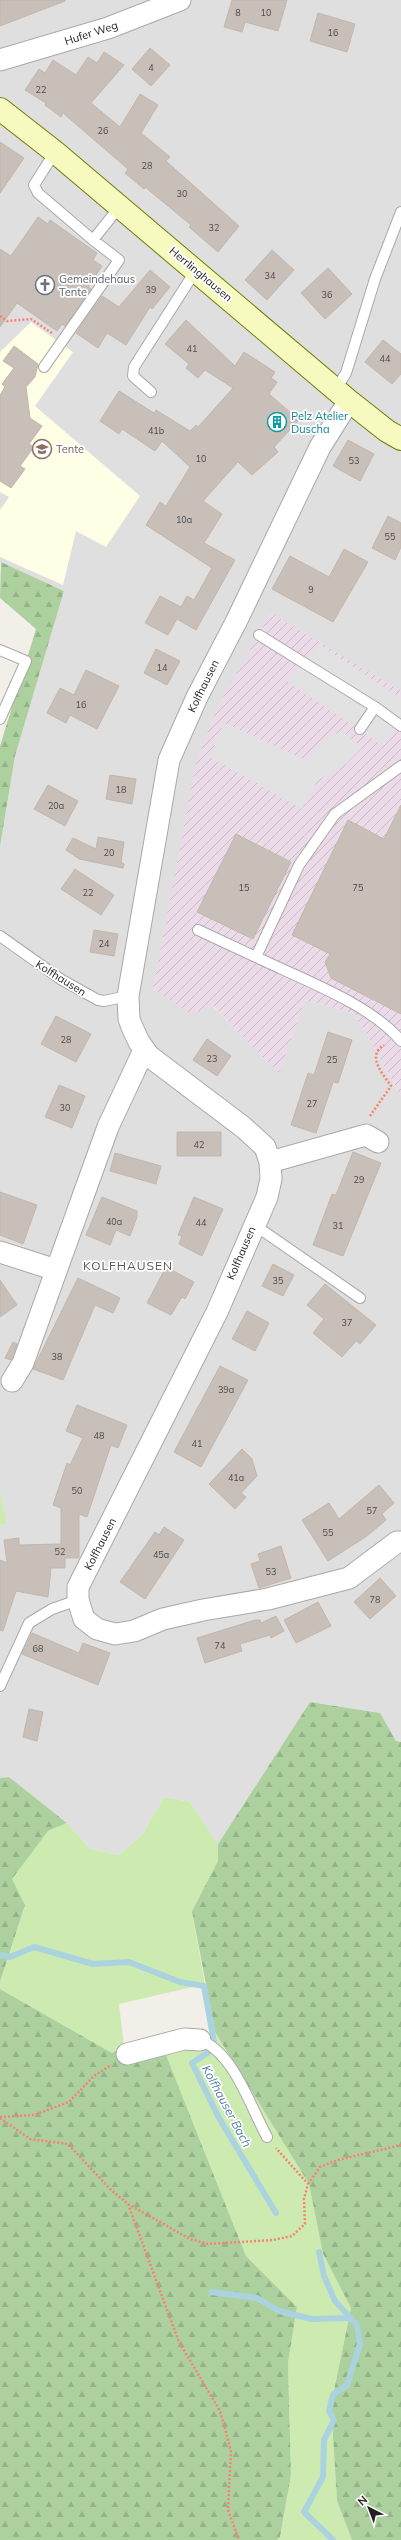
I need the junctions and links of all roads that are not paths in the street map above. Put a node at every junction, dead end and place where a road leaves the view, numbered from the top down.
1 (180, 0) edge
2 (0, 60) edge
3 (0, 109) edge
4 (55, 152) junction
5 (120, 206) junction
6 (401, 212) edge
7 (93, 240) junction
8 (196, 270) junction
9 (44, 367) dead end
10 (151, 392) dead end
11 (343, 395) junction
12 (401, 439) edge
13 (259, 635) dead end
14 (0, 650) edge
15 (375, 707) junction
16 (0, 719) edge
17 (401, 726) edge
18 (360, 729) dead end
19 (401, 766) edge
20 (198, 930) dead end
21 (0, 936) edge
22 (256, 957) junction
23 (128, 996) junction
24 (401, 1041) edge
25 (144, 1050) junction
26 (372, 1139) road end
27 (270, 1162) junction
28 (254, 1224) junction
29 (0, 1252) edge
30 (56, 1270) junction
31 (360, 1298) dead end
32 (12, 1381) dead end
33 (401, 1542) edge
34 (78, 1600) junction
35 (0, 1686) edge
36 (200, 2040) joint
37 (123, 2057) road end
38 (267, 2137) road end

1 - 2 street, Hufer Weg
3 - 4 street, Herrlinghausen
4 - 5 street, Herrlinghausen
4 - 7 lane
5 - 7 lane
5 - 8 street, Herrlinghausen
6 - 11 lane
7 - 9 lane
8 - 10 lane
8 - 11 street, Herrlinghausen
11 - 12 street, Herrlinghausen
11 - 23 street, Kolfhausen
13 - 15 lane
14 - 16 lane
15 - 17 lane
15 - 18 lane
19 - 22 lane
20 - 22 lane
21 - 23 lane, Kolfhausen
22 - 24 lane
23 - 25 street, Kolfhausen
25 - 27 street, Kolfhausen
25 - 30 street
26 - 27 street
27 - 28 street, Kolfhausen
28 - 31 lane
28 - 34 street, Kolfhausen
29 - 30 street
30 - 32 street
33 - 34 street, Kolfhausen
34 - 35 lane
36 - 37 street
36 - 38 lane

